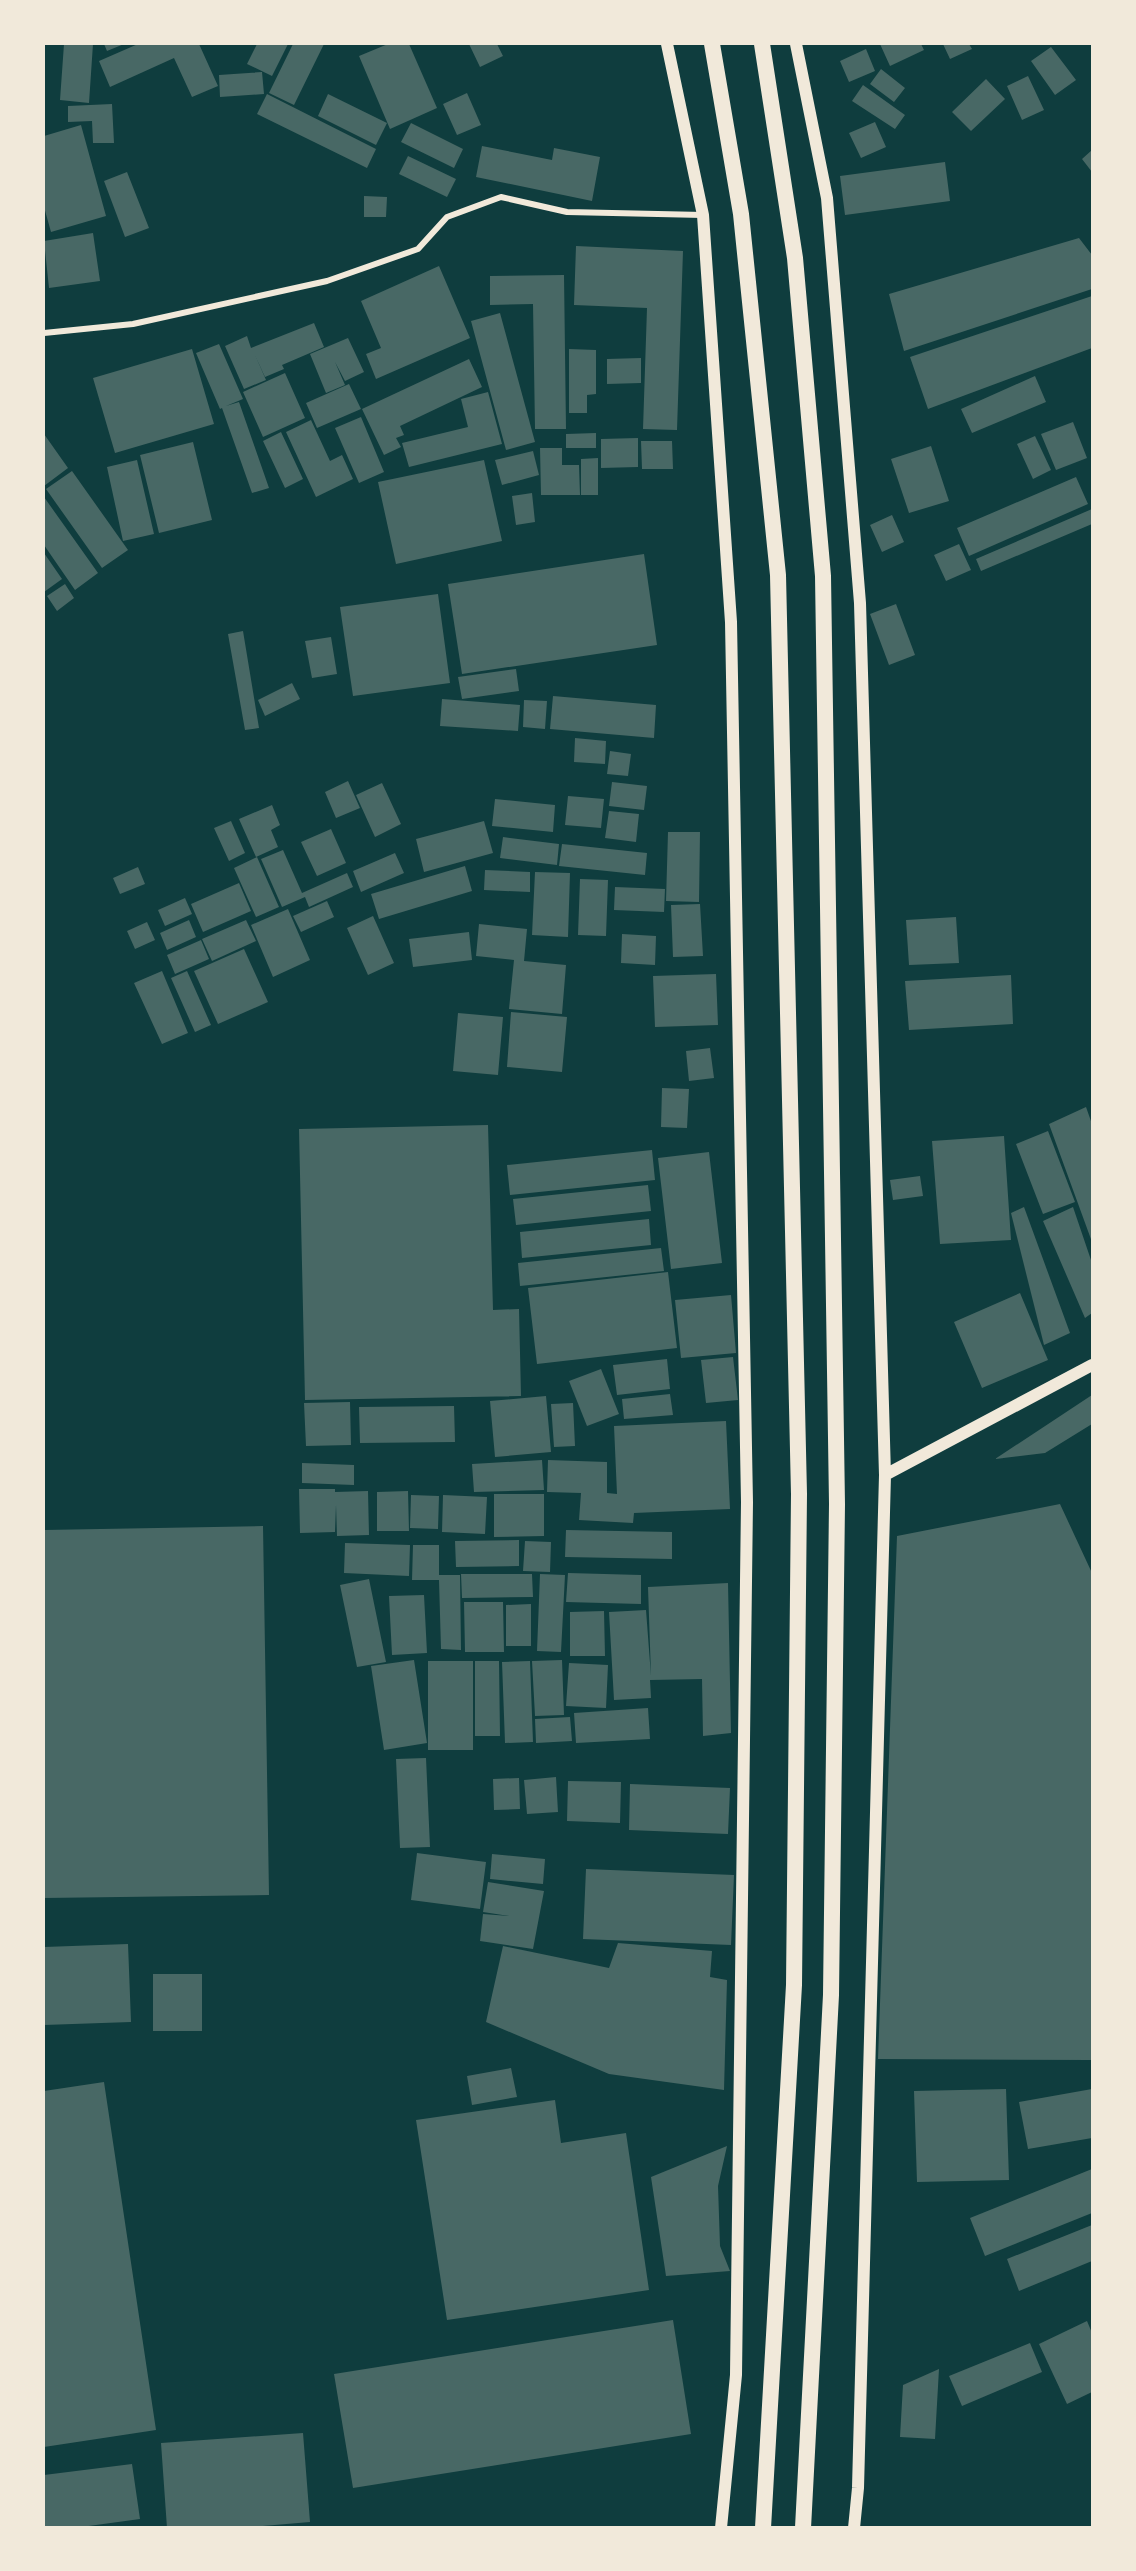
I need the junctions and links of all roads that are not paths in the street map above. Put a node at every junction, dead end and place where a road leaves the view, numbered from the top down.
1 (667, 44) edge
2 (712, 44) edge
3 (762, 44) edge
4 (796, 44) edge
5 (703, 216) junction
6 (44, 333) edge
7 (1092, 1365) edge
8 (885, 1475) junction
9 (721, 2528) edge
10 (763, 2528) edge
11 (803, 2528) edge
12 (854, 2528) edge

1 - 5 main road
2 - 10 highway
3 - 11 highway
4 - 8 main road
5 - 6 street
5 - 9 main road
7 - 8 main road
8 - 12 main road

